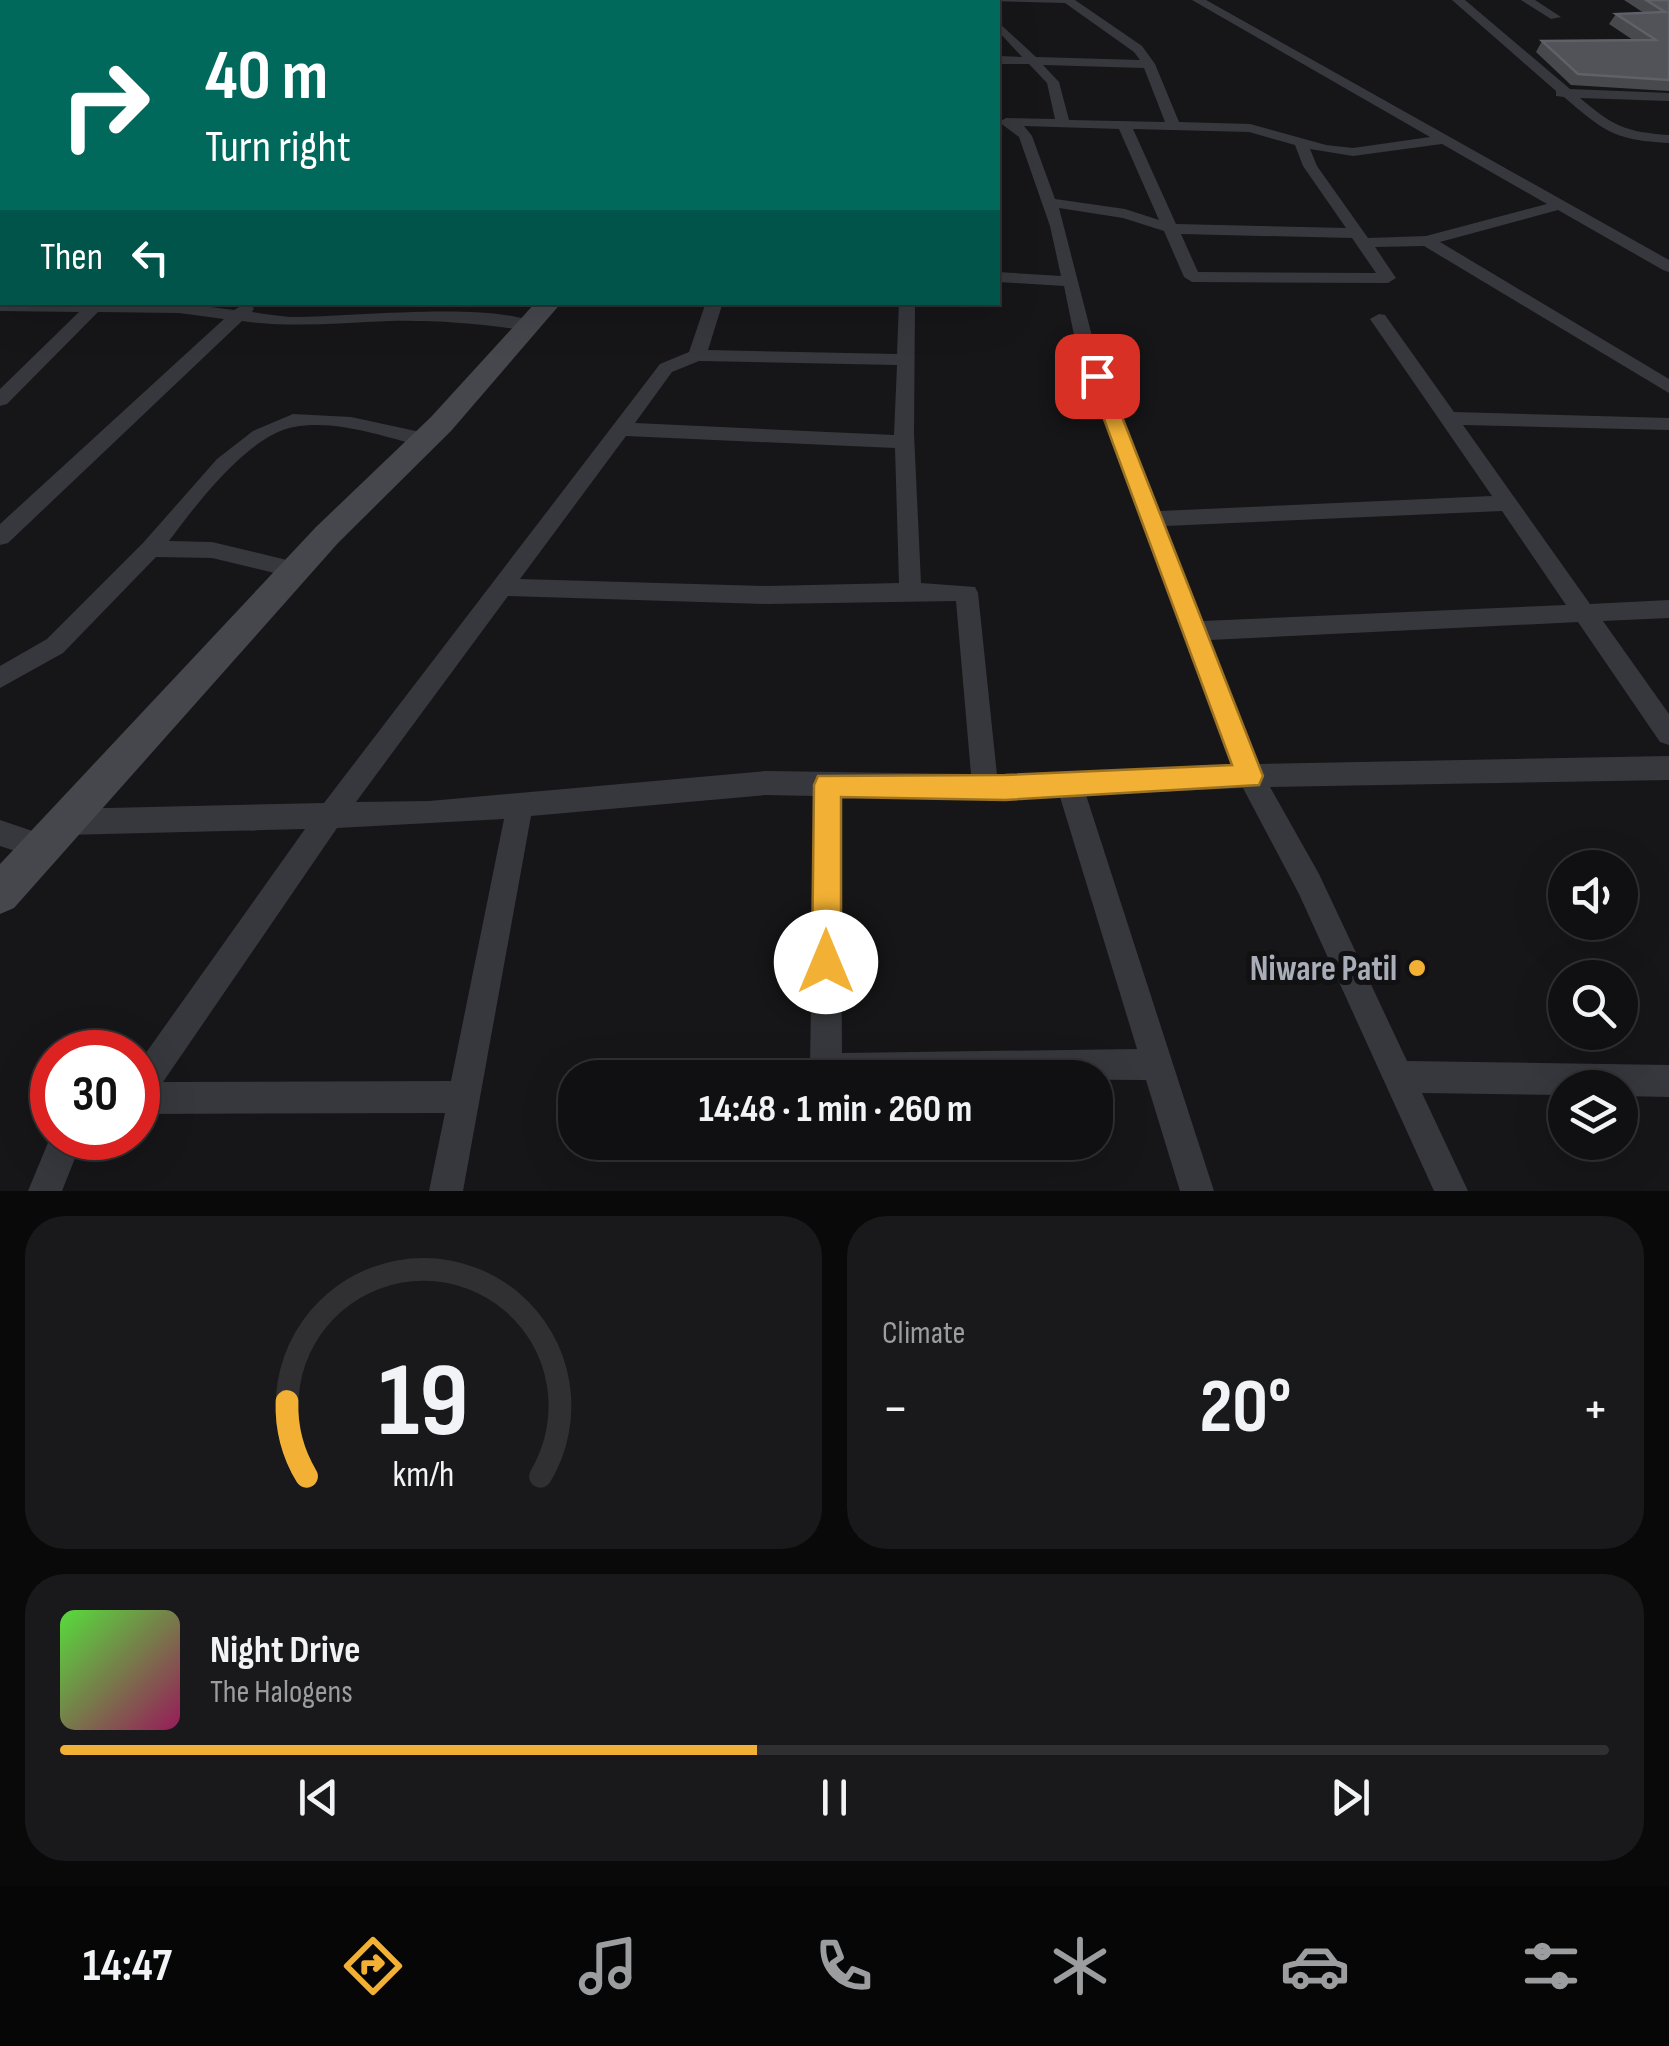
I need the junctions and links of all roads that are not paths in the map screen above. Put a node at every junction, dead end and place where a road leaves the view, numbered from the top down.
1 (1198, 0) edge
2 (1458, 0) edge
3 (1527, 0) edge
4 (1000, 1) edge
5 (1554, 17) dead end
6 (1000, 27) edge
7 (1000, 60) edge
8 (1032, 61) junction
9 (1149, 64) junction
10 (1561, 93) junction
11 (1669, 97) edge
12 (1004, 122) edge
13 (1063, 123) junction
14 (1126, 126) junction
15 (1174, 127) junction
16 (1669, 139) edge
17 (1441, 140) junction
18 (1301, 144) junction
19 (1049, 202) junction
20 (1559, 205) junction
21 (1173, 229) junction
22 (1360, 238) junction
23 (1427, 241) junction
24 (1669, 267) edge
25 (1000, 277) edge
26 (1070, 282) junction
27 (11, 305) edge
28 (366, 305) edge
29 (473, 305) edge
30 (714, 305) edge
31 (907, 305) edge
32 (94, 307) junction
33 (245, 309) edge
34 (540, 314) edge
35 (354, 318) junction
36 (462, 318) junction
37 (1379, 319) dead end
38 (697, 354) junction
39 (906, 360) junction
40 (1669, 387) edge
41 (0, 400) edge
42 (1450, 418) junction
43 (1669, 424) edge
44 (620, 428) junction
45 (425, 440) junction
46 (904, 442) junction
47 (1509, 504) junction
48 (1152, 519) junction
49 (0, 538) edge
50 (151, 549) junction
51 (294, 570) junction
52 (502, 586) junction
53 (910, 590) junction
54 (1669, 609) edge
55 (1586, 614) junction
56 (1194, 631) junction
57 (0, 678) edge
58 (1669, 734) edge
59 (1669, 768) edge
60 (1250, 776) junction
61 (1069, 784) junction
62 (828, 785) junction
63 (985, 787) junction
64 (520, 805) junction
65 (330, 816) junction
66 (66, 822) junction
67 (0, 833) edge
68 (43, 847) junction
69 (0, 894) edge
70 (160, 1059) edge
71 (1157, 1064) junction
72 (1398, 1078) junction
73 (1669, 1082) edge
74 (160, 1098) edge
75 (464, 1098) junction
76 (57, 1160) edge
77 (44, 1191) edge
78 (446, 1191) edge
79 (1197, 1191) edge
80 (1451, 1191) edge

1 - 17 street
2 - 10 street
3 - 5 street
4 - 9 street
6 - 8 street
7 - 8 street
8 - 9 street
8 - 13 street
9 - 15 street
10 - 11 street
10 - 16 street
12 - 13 street
12 - 19 street
13 - 14 street
14 - 15 street
14 - 21 street
15 - 18 street
17 - 18 street
17 - 20 street
18 - 22 street
19 - 21 street
19 - 26 street
20 - 23 street
20 - 24 street
21 - 22 street
21 - 22 street
22 - 23 street
23 - 40 street
25 - 26 street
26 - 48 street
27 - 32 street
28 - 35 street
29 - 36 street
30 - 38 street
31 - 39 street
32 - 33 street
32 - 41 street
33 - 35 street
33 - 49 street
34 - 36 street
34 - 45 street
35 - 36 street
37 - 42 street
38 - 39 street
38 - 44 street
39 - 46 street
42 - 43 street
42 - 47 street
44 - 46 street
44 - 52 street
45 - 50 street
45 - 51 street
46 - 53 street
47 - 48 street
47 - 55 street
48 - 56 street
50 - 51 street
50 - 57 street
51 - 66 street
52 - 53 street
52 - 65 street
53 - 63 street
54 - 55 street
55 - 56 street
55 - 58 street
56 - 60 street
59 - 60 street
60 - 61 street
60 - 72 street
61 - 63 street
61 - 71 street
62 - 63 street
62 - 64 street
62 - 71 street
64 - 65 street
64 - 75 street
65 - 66 street
65 - 70 street
66 - 68 street
67 - 68 street
68 - 69 street
71 - 79 street
72 - 73 street
72 - 80 street
74 - 75 street
75 - 78 street
76 - 77 street

